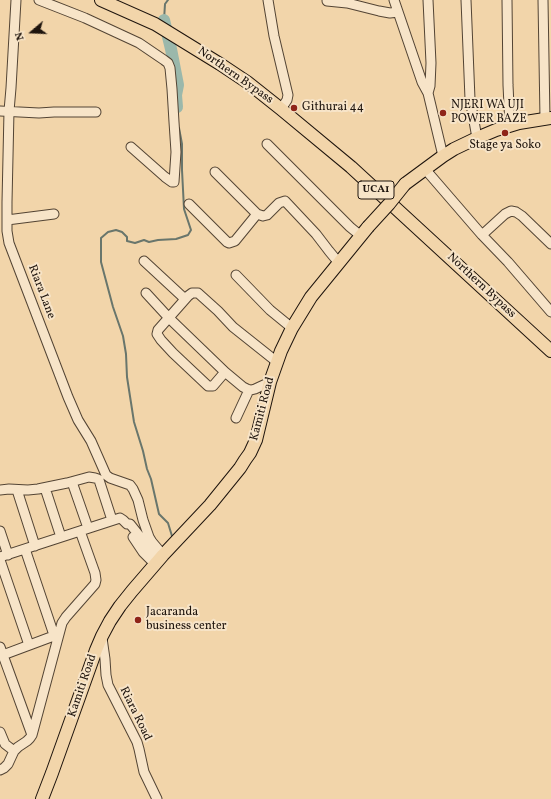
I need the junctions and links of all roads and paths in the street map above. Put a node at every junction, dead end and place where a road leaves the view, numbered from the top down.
1 (16, 0) edge
2 (39, 0) edge
3 (101, 0) edge
4 (268, 0) edge
5 (394, 0) edge
6 (428, 0) edge
7 (466, 0) edge
8 (507, 0) edge
9 (543, 0) edge
10 (327, 1) dead end
11 (398, 12) junction
12 (428, 93) junction
13 (281, 109) junction
14 (5, 111) edge
15 (96, 112) dead end
16 (548, 118) edge
17 (510, 126) junction
18 (477, 138) junction
19 (267, 144) dead end
20 (131, 147) dead end
21 (443, 156) junction
22 (425, 169) junction
23 (215, 172) dead end
24 (189, 204) dead end
25 (54, 214) dead end
26 (257, 214) junction
27 (7, 220) junction
28 (365, 232) junction
29 (482, 235) junction
30 (551, 244) edge
31 (144, 261) dead end
32 (339, 263) junction
33 (236, 275) dead end
34 (146, 293) dead end
35 (185, 299) junction
36 (551, 312) edge
37 (169, 318) junction
38 (292, 328) junction
39 (551, 351) edge
40 (277, 362) junction
41 (225, 372) junction
42 (270, 382) junction
43 (249, 390) junction
44 (236, 418) dead end
45 (72, 482) junction
46 (45, 488) junction
47 (0, 490) edge
48 (17, 490) junction
49 (112, 520) junction
50 (84, 530) junction
51 (0, 531) edge
52 (61, 537) junction
53 (34, 546) junction
54 (25, 549) junction
55 (3, 558) edge
56 (159, 559) junction
57 (57, 634) junction
58 (102, 636) junction
59 (29, 645) junction
60 (1, 652) edge
61 (0, 732) edge
62 (32, 735) junction
63 (14, 751) junction
64 (0, 770) edge
65 (42, 799) edge
66 (157, 799) edge

1 - 14 street, Riara Lane
2 - 20 street
3 - 13 main road, Northern Bypass / UCA1
4 - 13 street
5 - 11 street
6 - 12 street
7 - 18 street
8 - 17 street
9 - 16 street
10 - 11 street
11 - 12 street
12 - 21 street
13 - 39 main road, Northern Bypass / UCA1
14 - 15 street
14 - 27 street, Riara Lane
16 - 17 main road, Kamiti Road
17 - 18 main road, Kamiti Road
18 - 21 main road, Kamiti Road
19 - 28 street
21 - 22 main road, Kamiti Road
22 - 28 main road, Kamiti Road, bridge
22 - 29 street
23 - 26 street
24 - 26 street
25 - 27 street
26 - 32 street
27 - 56 street, Riara Lane
28 - 32 main road, Kamiti Road
29 - 30 street
29 - 36 street
31 - 35 street
32 - 38 main road, Kamiti Road
33 - 38 street
34 - 37 street
35 - 37 street
35 - 40 street
37 - 41 street
37 - 41 street
38 - 40 main road, Kamiti Road
40 - 42 main road, Kamiti Road
41 - 43 street
42 - 43 street
42 - 56 main road, Kamiti Road
43 - 44 street
45 - 46 street
45 - 49 street
45 - 50 street
46 - 48 street
46 - 52 street
47 - 48 street
48 - 53 street
49 - 50 street
49 - 56 street
50 - 52 street
50 - 57 street
51 - 55 street
52 - 53 street
53 - 54 street
54 - 55 street
54 - 57 street
55 - 59 street
56 - 58 main road, Kamiti Road
57 - 59 street
57 - 62 street
58 - 65 main road, Kamiti Road
58 - 66 street, Riara Road
59 - 60 street
60 - 62 street
61 - 63 street
62 - 63 street
63 - 64 street

